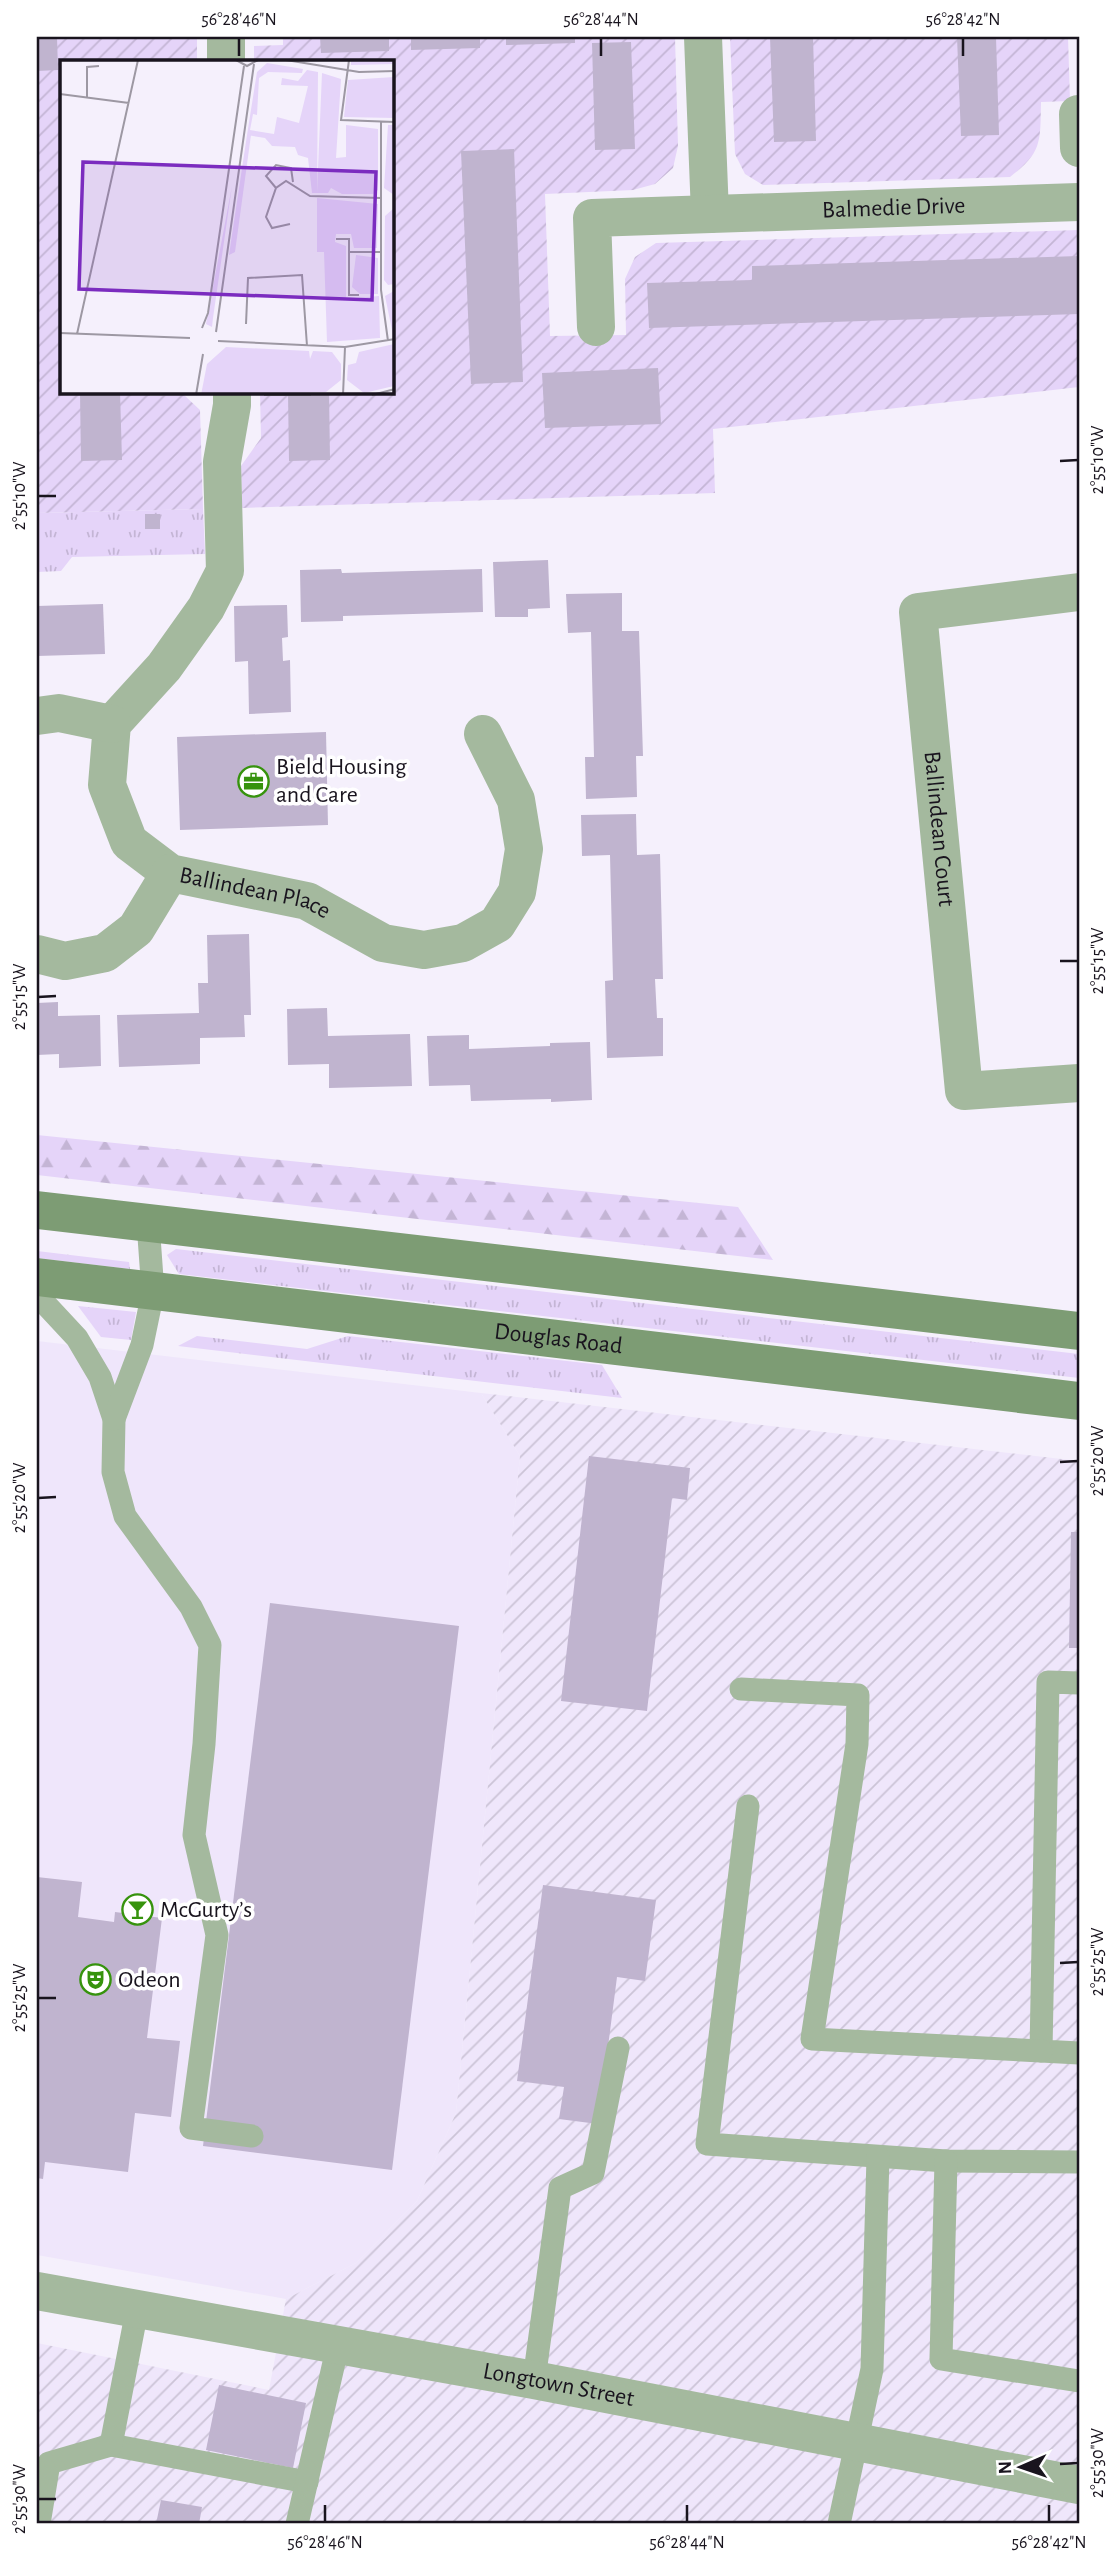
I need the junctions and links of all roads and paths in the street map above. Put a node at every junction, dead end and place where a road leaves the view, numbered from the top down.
1 (226, 37) edge
2 (703, 37) edge
3 (226, 60) edge
4 (1079, 202) edge
5 (710, 214) junction
6 (596, 327) dead end
7 (232, 394) edge
8 (1079, 592) edge
9 (37, 716) edge
10 (112, 724) junction
11 (483, 734) dead end
12 (170, 873) junction
13 (37, 954) edge
14 (1079, 1083) edge
15 (37, 1210) edge
16 (148, 1223) junction
17 (37, 1277) edge
18 (153, 1292) junction
19 (37, 1295) edge
20 (1079, 1331) edge
21 (1079, 1401) edge
22 (114, 1419) junction
23 (1079, 1683) edge
24 (741, 1689) dead end
25 (748, 1806) dead end
26 (618, 2048) dead end
27 (1041, 2051) junction
28 (1079, 2053) edge
29 (252, 2136) dead end
30 (878, 2157) junction
31 (946, 2161) junction
32 (1079, 2162) edge
33 (37, 2291) edge
34 (137, 2310) junction
35 (338, 2345) junction
36 (534, 2380) junction
37 (1079, 2381) edge
38 (856, 2442) junction
39 (111, 2445) junction
40 (307, 2482) junction
41 (1079, 2484) edge
42 (39, 2524) edge
43 (297, 2524) edge
44 (839, 2524) edge

1 - 3 street
2 - 5 street
4 - 5 street, Balmedie Drive
5 - 6 street, Balmedie Drive
7 - 10 street
8 - 14 street, Ballindean Court
9 - 10 street
10 - 12 street, Ballindean Place
11 - 12 street, Ballindean Place
12 - 13 street
15 - 16 main road
16 - 18 lane
16 - 20 main road
17 - 18 main road, Douglas Road
18 - 21 main road, Douglas Road
18 - 22 lane
19 - 22 lane
22 - 29 lane
23 - 27 lane
24 - 27 lane
25 - 30 lane
26 - 36 lane
27 - 28 lane
30 - 31 lane
30 - 38 lane
31 - 32 lane
31 - 37 lane
33 - 34 street, Longtown Street
34 - 35 street, Longtown Street
34 - 39 lane
35 - 36 street, Longtown Street
35 - 40 lane
36 - 38 street, Longtown Street
38 - 41 street, Longtown Street
38 - 44 lane
39 - 40 lane
39 - 42 lane
40 - 43 lane

